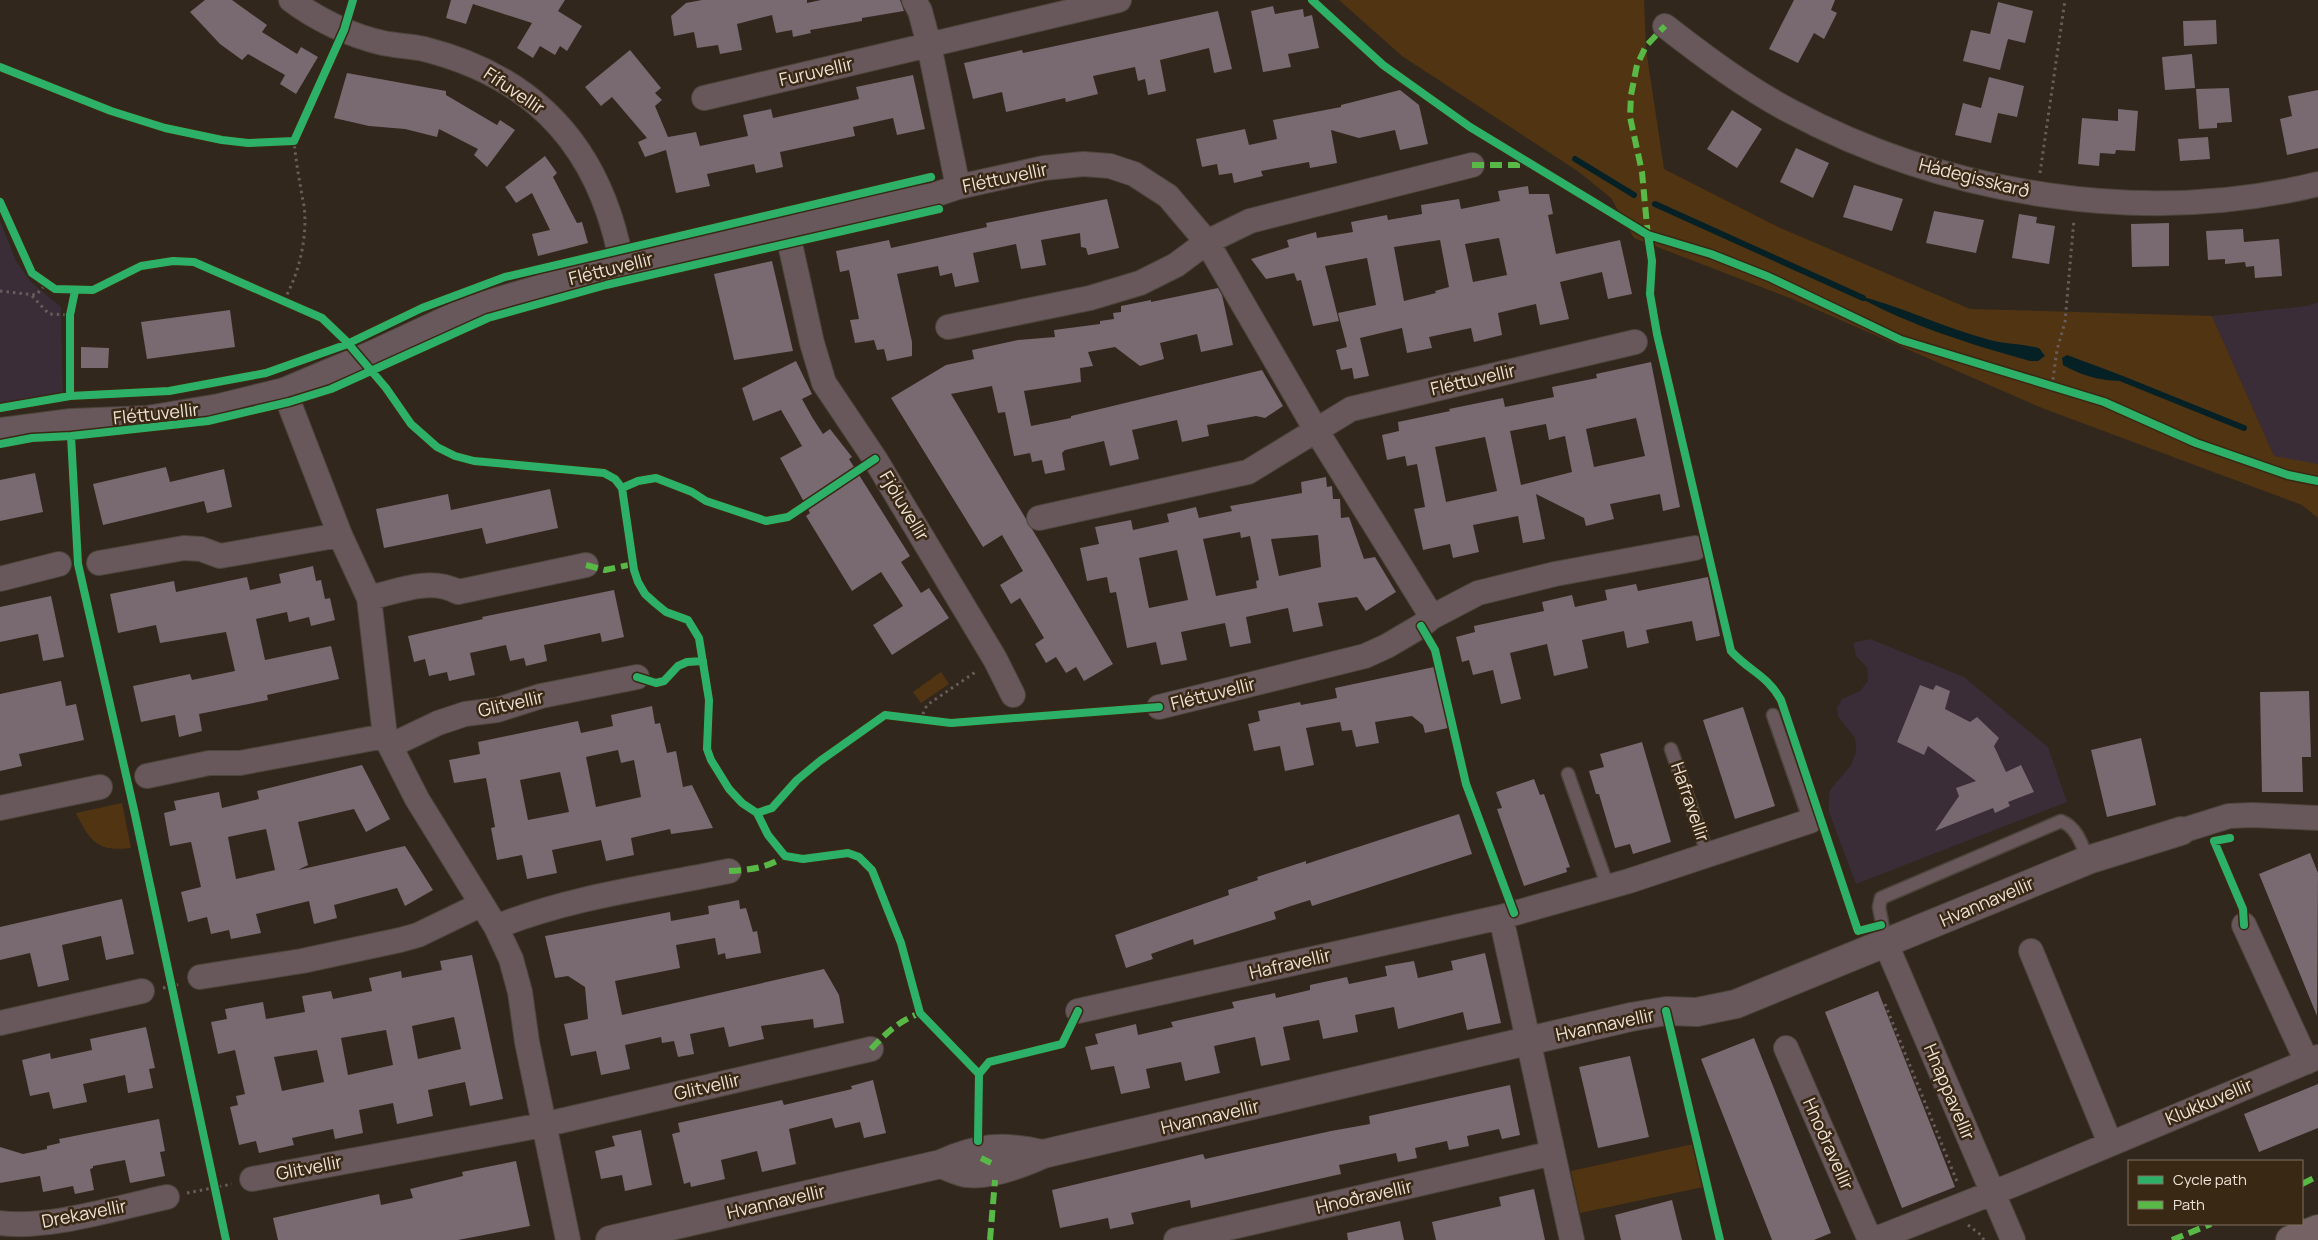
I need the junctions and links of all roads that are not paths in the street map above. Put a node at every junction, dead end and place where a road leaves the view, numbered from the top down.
1 (291, 0) edge
2 (914, 0) edge
3 (1119, 0) edge
4 (1665, 26) dead end
5 (928, 45) junction
6 (704, 98) dead end
7 (1472, 165) dead end
8 (2318, 184) edge
9 (958, 187) junction
10 (786, 226) junction
11 (1207, 242) junction
12 (622, 266) junction
13 (948, 327) dead end
14 (1635, 342) dead end
15 (284, 390) junction
16 (0, 430) edge
17 (1316, 430) junction
18 (1039, 518) dead end
19 (340, 535) junction
20 (1695, 548) dead end
21 (99, 563) dead end
22 (60, 564) dead end
23 (586, 565) dead end
24 (0, 578) edge
25 (369, 598) junction
26 (1432, 617) junction
27 (637, 677) dead end
28 (1013, 695) dead end
29 (1159, 707) dead end
30 (1773, 715) dead end
31 (388, 741) junction
32 (1671, 749) dead end
33 (1568, 774) dead end
34 (147, 776) dead end
35 (100, 787) dead end
36 (0, 808) edge
37 (2318, 818) edge
38 (1810, 821) joint
39 (2193, 827) joint
40 (1708, 855) junction
41 (2088, 860) junction
42 (729, 871) dead end
43 (1608, 887) junction
44 (480, 905) junction
45 (1501, 917) junction
46 (2244, 925) dead end
47 (496, 927) junction
48 (1886, 944) junction
49 (2031, 951) dead end
50 (200, 977) road end
51 (142, 991) road end
52 (1078, 1011) dead end
53 (0, 1023) edge
54 (1527, 1042) junction
55 (1786, 1048) dead end
56 (871, 1049) dead end
57 (2313, 1059) edge
58 (543, 1125) junction
59 (2110, 1143) junction
60 (1552, 1153) junction
61 (252, 1179) road end
62 (1992, 1193) junction
63 (167, 1197) road end
64 (0, 1223) edge
65 (2318, 1229) edge
66 (568, 1240) edge
67 (610, 1240) edge
68 (1176, 1240) edge
69 (1572, 1240) edge
70 (1871, 1240) edge
71 (2013, 1240) edge
72 (2290, 1240) edge

1 - 12 street, Fífuvellir
2 - 5 street
3 - 5 street, Furuvellir
4 - 8 street, Hádegisskarð
5 - 6 street, Furuvellir
5 - 9 street
7 - 11 street
9 - 10 street, Fléttuvellir
9 - 11 street, Fléttuvellir
10 - 12 street, Fléttuvellir
10 - 28 street, Fjóluvellir
11 - 13 street
11 - 17 street, Fléttuvellir
12 - 15 street, Fléttuvellir
14 - 17 street, Fléttuvellir
15 - 16 street, Fléttuvellir
15 - 19 street
17 - 18 street, Fléttuvellir
17 - 26 street, Fléttuvellir
19 - 21 street
19 - 25 street
20 - 26 street, Fléttuvellir
22 - 24 street
23 - 25 street
25 - 31 street
26 - 29 street, Fléttuvellir
27 - 31 street, Glitvellir
30 - 38 lane, Hafravellir
31 - 34 street, Glitvellir
31 - 44 street
32 - 40 lane, Hafravellir
33 - 43 lane
35 - 36 street
37 - 39 street
38 - 40 street, Hafravellir
39 - 41 street, Hvannavellir
40 - 43 street, Hafravellir
41 - 48 street, Hvannavellir
41 - 48 lane
42 - 47 street
43 - 45 street, Hafravellir
44 - 47 street
44 - 50 street
45 - 52 street, Hafravellir
45 - 54 street
46 - 57 street, Klukkuvellir
47 - 58 street
48 - 54 street, Hvannavellir
48 - 62 street, Hnappavellir
49 - 59 street
51 - 53 street
54 - 60 street
54 - 67 street, Hvannavellir
55 - 70 street, Hnoðravellir
56 - 58 street, Glitvellir
57 - 59 street, Klukkuvellir
58 - 61 street, Glitvellir
58 - 66 street
59 - 62 street, Klukkuvellir
60 - 68 street, Hnoðravellir
60 - 69 street
62 - 70 street, Hnoðravellir
62 - 71 street, Hnappavellir
63 - 64 street, Drekavellir
65 - 72 main road

